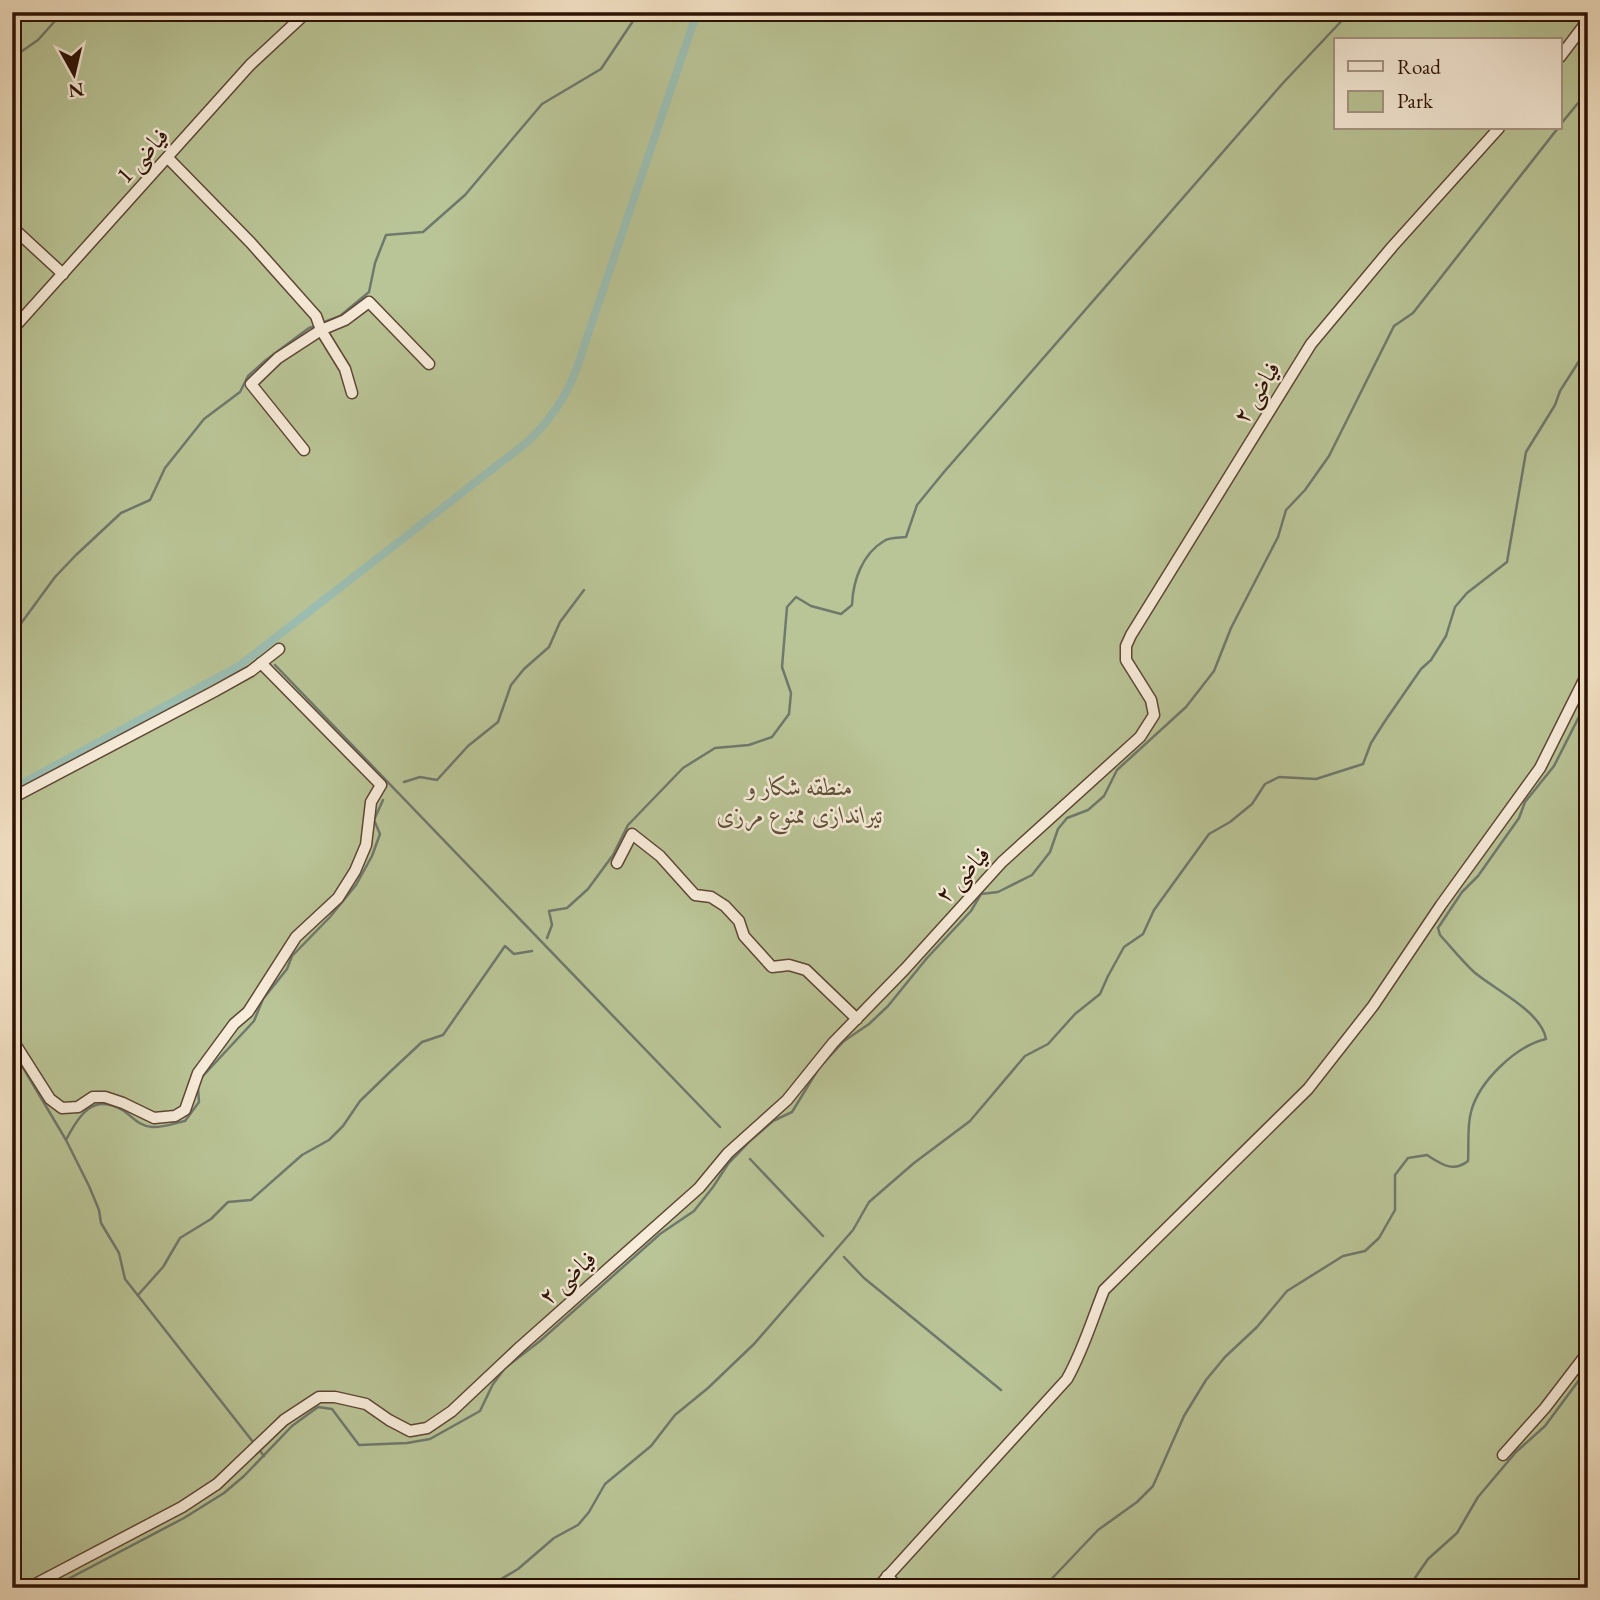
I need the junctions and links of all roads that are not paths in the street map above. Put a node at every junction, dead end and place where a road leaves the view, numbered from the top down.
1 (307, 12) edge
2 (1588, 20) edge
3 (1562, 54) edge
4 (1497, 130) edge
5 (168, 158) junction
6 (12, 227) edge
7 (63, 274) junction
8 (319, 326) junction
9 (12, 330) edge
10 (429, 364) dead end
11 (352, 393) dead end
12 (304, 450) dead end
13 (279, 649) dead end
14 (261, 663) junction
15 (1588, 672) edge
16 (12, 798) edge
17 (617, 863) dead end
18 (857, 1019) junction
19 (17, 1047) dead end
20 (1588, 1352) edge
21 (1503, 1455) dead end
22 (887, 1576) junction
23 (1588, 1582) edge
24 (28, 1588) edge
25 (877, 1588) edge
26 (899, 1588) edge
27 (1582, 1588) edge

1 - 5 street, فیاضی 1
2 - 3 street
4 - 18 street, فیاضی ۲
5 - 7 street, فیاضی 1
5 - 8 street
6 - 7 street
7 - 9 street, فیاضی 1
8 - 10 street
8 - 11 street
8 - 12 street
13 - 14 street
14 - 16 street
14 - 19 street
15 - 22 street
17 - 18 street
18 - 24 street, فیاضی ۲
20 - 21 street
22 - 25 street
22 - 26 street
23 - 27 street

